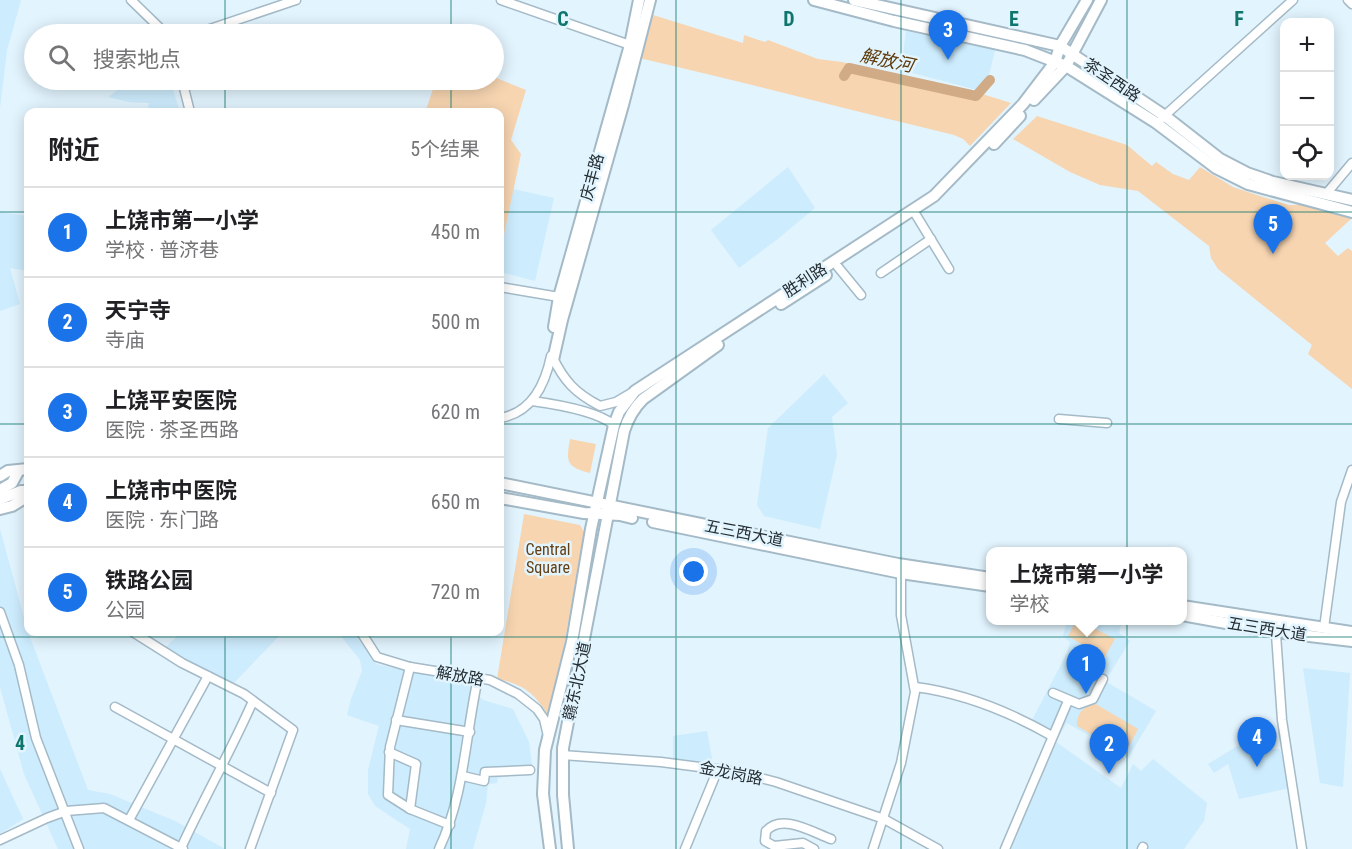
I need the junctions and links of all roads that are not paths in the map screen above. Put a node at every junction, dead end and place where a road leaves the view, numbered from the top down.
1 (131, 0) edge
2 (267, 0) edge
3 (297, 0) edge
4 (501, 0) edge
5 (639, 0) edge
6 (650, 0) edge
7 (814, 0) edge
8 (854, 0) edge
9 (1087, 0) edge
10 (1101, 0) edge
11 (1293, 0) edge
12 (1348, 0) edge
13 (1352, 4) edge
14 (273, 9) junction
15 (156, 24) edge
16 (226, 24) edge
17 (630, 45) junction
18 (1060, 46) junction
19 (1072, 53) junction
20 (1061, 64) junction
21 (184, 90) edge
22 (189, 108) edge
23 (1165, 116) junction
24 (1155, 122) junction
25 (1352, 163) edge
26 (1326, 194) junction
27 (1352, 200) edge
28 (1352, 212) edge
29 (916, 215) junction
30 (931, 239) junction
31 (838, 267) junction
32 (950, 269) dead end
33 (881, 273) dead end
34 (504, 288) edge
35 (861, 295) dead end
36 (559, 297) junction
37 (552, 358) junction
38 (635, 391) junction
39 (532, 400) junction
40 (504, 417) edge
41 (1059, 418) dead end
42 (1107, 423) dead end
43 (614, 425) junction
44 (24, 469) edge
45 (1352, 470) edge
46 (0, 476) edge
47 (504, 484) edge
48 (6, 491) edge
49 (24, 491) edge
50 (24, 498) edge
51 (504, 498) edge
52 (0, 499) edge
53 (595, 508) junction
54 (0, 509) edge
55 (608, 510) junction
56 (902, 573) junction
57 (986, 577) edge
58 (986, 585) edge
59 (1187, 607) edge
60 (0, 612) edge
61 (1187, 616) edge
62 (1275, 626) junction
63 (1324, 628) junction
64 (1352, 632) edge
65 (139, 636) edge
66 (364, 636) edge
67 (1352, 642) edge
68 (410, 667) junction
69 (208, 676) junction
70 (478, 678) junction
71 (1103, 680) dead end
72 (915, 687) junction
73 (1053, 693) dead end
74 (253, 701) junction
75 (1068, 701) junction
76 (115, 707) dead end
77 (396, 720) junction
78 (470, 732) junction
79 (548, 736) junction
80 (1052, 736) junction
81 (175, 739) junction
82 (389, 752) junction
83 (568, 755) junction
84 (222, 765) junction
85 (718, 769) junction
86 (530, 770) dead end
87 (463, 776) junction
88 (272, 793) junction
89 (410, 809) junction
90 (66, 811) junction
91 (884, 819) junction
92 (129, 820) junction
93 (450, 825) junction
94 (831, 839) dead end
95 (0, 840) edge
96 (182, 848) edge
97 (79, 849) edge
98 (250, 849) edge
99 (439, 849) edge
100 (550, 849) edge
101 (568, 849) edge
102 (685, 849) edge
103 (814, 849) edge
104 (873, 849) edge
105 (939, 849) edge
106 (1005, 849) edge
107 (1302, 849) edge

1 - 15 street
2 - 14 street
3 - 14 street
4 - 17 street
5 - 17 main road, 庆丰路
6 - 37 main road
7 - 20 main road, 茶圣西路
8 - 18 main road, 茶圣西路
9 - 18 main road
10 - 19 main road
11 - 23 street
12 - 13 street
14 - 16 street
17 - 36 main road, 庆丰路
18 - 19 main road, 茶圣西路
18 - 20 main road
19 - 20 main road
19 - 23 main road, 茶圣西路
20 - 24 main road, 茶圣西路
20 - 29 main road, 胜利路
20 - 38 main road, 胜利路
21 - 22 street
23 - 24 street
23 - 26 main road, 茶圣西路
24 - 28 main road, 茶圣西路
25 - 26 street
26 - 27 main road, 茶圣西路
29 - 30 street
29 - 31 main road, 胜利路
30 - 32 street
30 - 33 street
31 - 35 street
31 - 55 main road, 胜利路
34 - 36 street
36 - 37 main road, 庆丰路
37 - 38 street
37 - 39 street
38 - 43 main road, 胜利路
39 - 40 street
39 - 43 street
41 - 42 street
43 - 53 main road, 胜利路
44 - 46 main road
44 - 48 main road
45 - 63 street
47 - 53 main road, 五三西大道
48 - 49 main road
48 - 52 main road
50 - 54 main road
51 - 53 main road, 五三西大道
53 - 55 main road, 五三西大道
53 - 79 main road, 胜利路
55 - 56 main road, 五三西大道
55 - 57 main road, 五三西大道
55 - 83 main road, 赣东北大道
56 - 58 main road, 五三西大道
56 - 72 street
59 - 62 main road, 五三西大道
60 - 90 street
61 - 62 main road, 五三西大道
62 - 63 main road, 五三西大道
62 - 67 main road, 五三西大道
62 - 107 street
63 - 64 main road, 五三西大道
65 - 69 street
66 - 68 street, 解放路
68 - 70 street, 解放路
68 - 77 street
69 - 74 street
69 - 81 street
70 - 78 street
70 - 79 street, 解放路
71 - 75 street
72 - 80 street
72 - 91 street
73 - 75 street
74 - 84 street
74 - 88 street
75 - 80 street
76 - 81 street
77 - 78 street
77 - 82 street
78 - 87 street
79 - 100 main road, 胜利路
80 - 106 street
81 - 84 street
81 - 92 street
82 - 89 street
82 - 89 street
83 - 85 street, 金龙岗路
83 - 101 main road, 赣东北大道
84 - 88 street
84 - 96 street
85 - 91 street, 金龙岗路
85 - 102 street
86 - 87 street
87 - 93 street
88 - 98 street
89 - 93 street
90 - 92 street
90 - 95 street
90 - 97 street
91 - 104 street
91 - 105 street, 金龙岗路
92 - 96 street
93 - 99 street
94 - 103 street

